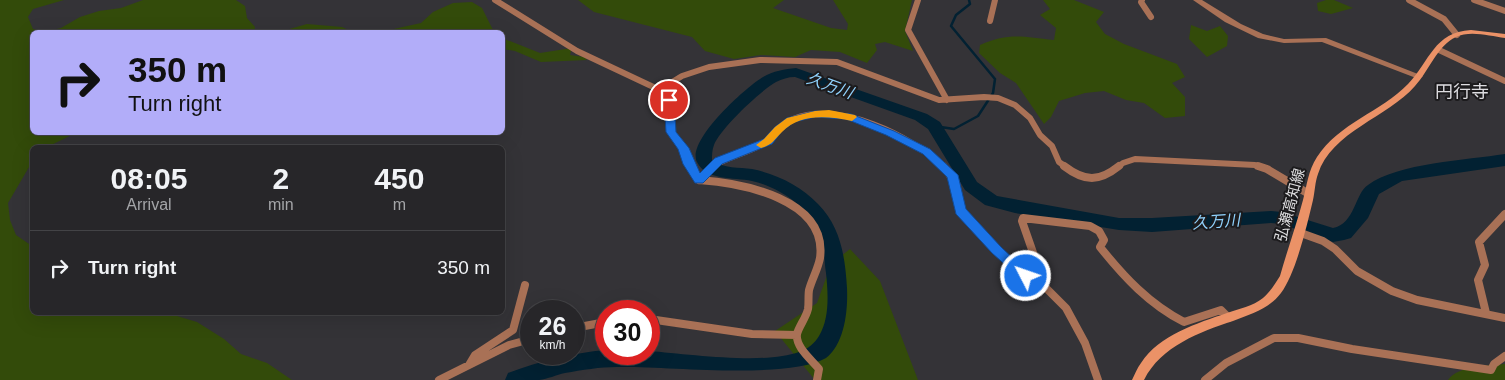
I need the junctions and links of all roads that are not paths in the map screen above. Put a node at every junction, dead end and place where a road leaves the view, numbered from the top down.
1 (495, 0) edge
2 (918, 0) edge
3 (995, 0) edge
4 (1142, 0) edge
5 (1197, 0) edge
6 (1409, 0) edge
7 (1474, 0) edge
8 (1505, 11) edge
9 (1151, 18) dead end
10 (990, 21) dead end
11 (1457, 35) junction
12 (1505, 36) edge
13 (1439, 50) junction
14 (1419, 76) junction
15 (1505, 81) edge
16 (664, 92) junction
17 (947, 100) junction
18 (701, 177) junction
19 (1309, 194) junction
20 (1505, 214) edge
21 (1300, 227) junction
22 (1019, 270) junction
23 (525, 285) dead end
24 (1486, 313) junction
25 (1229, 318) junction
26 (1505, 318) edge
27 (660, 321) edge
28 (798, 336) junction
29 (520, 342) edge
30 (1505, 356) edge
31 (469, 365) junction
32 (439, 380) edge
33 (817, 380) edge
34 (1098, 380) edge
35 (1138, 380) edge
36 (1205, 380) edge

1 - 16 street
2 - 17 street
3 - 10 street
4 - 9 street
5 - 14 street
6 - 11 street
7 - 8 street
11 - 12 main road
11 - 13 main road, 弘瀬高知線
13 - 14 main road, 弘瀬高知線
13 - 15 street
14 - 19 main road, 弘瀬高知線
16 - 17 street
16 - 18 street
17 - 19 street
18 - 22 street
18 - 28 street
19 - 21 main road, 弘瀬高知線
20 - 24 street
21 - 24 street
21 - 25 main road, 弘瀬高知線
22 - 25 street
22 - 34 street
23 - 31 street
24 - 26 street
25 - 35 main road, 弘瀬高知線
27 - 28 street
28 - 33 street
29 - 31 street
30 - 36 street
31 - 32 street

